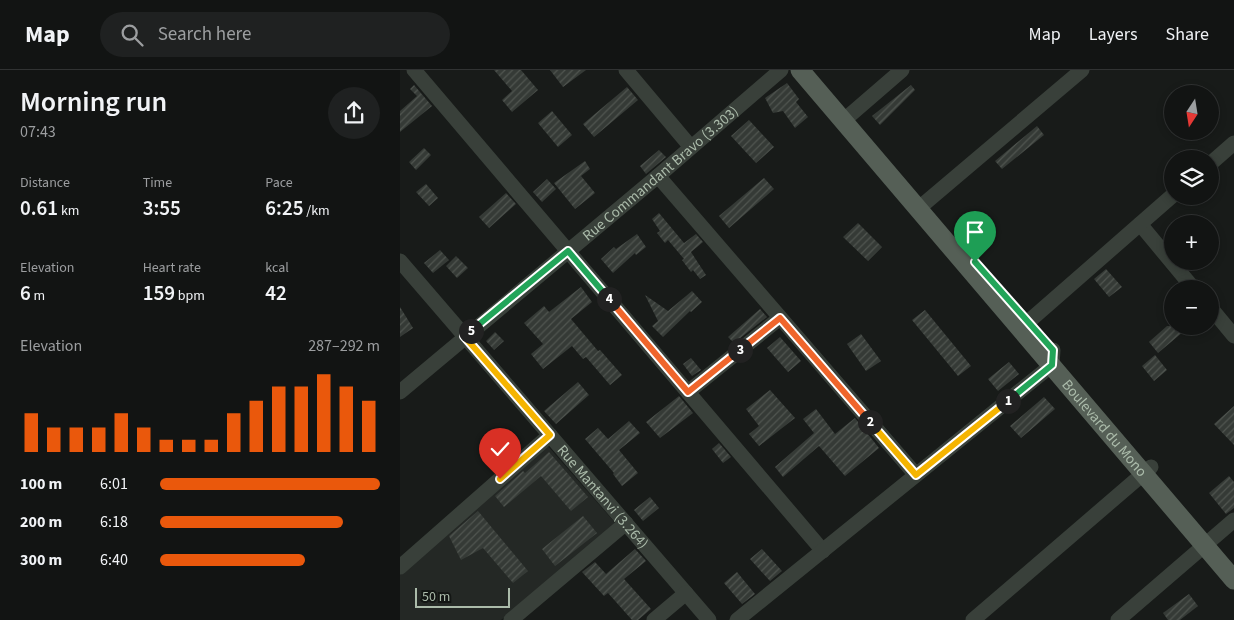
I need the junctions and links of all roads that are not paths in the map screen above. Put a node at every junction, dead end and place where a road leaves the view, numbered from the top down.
1 (414, 70) edge
2 (626, 70) edge
3 (780, 70) edge
4 (800, 70) edge
5 (812, 70) edge
6 (902, 70) edge
7 (1082, 70) edge
8 (850, 115) junction
9 (690, 146) junction
10 (1231, 152) edge
11 (1219, 159) edge
12 (658, 176) junction
13 (925, 203) junction
14 (1164, 203) edge
15 (1140, 224) junction
16 (568, 251) junction
17 (400, 261) edge
18 (1187, 280) edge
19 (780, 318) junction
20 (1219, 318) edge
21 (1028, 322) junction
22 (464, 336) junction
23 (1234, 336) edge
24 (1053, 358) junction
25 (400, 392) edge
26 (688, 392) junction
27 (550, 435) junction
28 (1147, 470) junction
29 (916, 475) junction
30 (1234, 520) edge
31 (626, 524) junction
32 (1209, 542) junction
33 (823, 551) junction
34 (1234, 564) edge
35 (400, 567) edge
36 (1234, 580) edge
37 (686, 593) junction
38 (511, 620) edge
39 (654, 620) edge
40 (708, 620) edge
41 (737, 620) edge
42 (973, 620) edge
43 (1118, 620) edge

1 - 16 street
2 - 9 street
3 - 9 street, Rue Commandant Bravo (3.303)
4 - 24 main road, Boulevard du Mono
5 - 8 main road, Boulevard du Mono
6 - 8 street
7 - 13 street
8 - 13 main road, Boulevard du Mono
9 - 12 street, Rue Commandant Bravo (3.303)
10 - 11 street
12 - 16 street, Rue Commandant Bravo (3.303)
12 - 19 street
13 - 21 main road, Boulevard du Mono
14 - 15 street
15 - 18 street
15 - 21 street
16 - 22 street, Rue Commandant Bravo (3.303)
16 - 26 street
17 - 22 street, Rue Mantanvi (3.264)
19 - 26 street
19 - 29 street
20 - 23 street
21 - 24 main road, Boulevard du Mono
22 - 25 street, Rue Commandant Bravo (3.303)
22 - 27 street, Rue Mantanvi (3.264)
24 - 28 main road, Boulevard du Mono
24 - 29 street
26 - 33 street
27 - 31 street, Rue Mantanvi (3.264)
27 - 35 street
28 - 32 main road, Boulevard du Mono
28 - 42 street
29 - 33 street
30 - 32 street
31 - 37 street, Rue Mantanvi (3.264)
31 - 38 street
32 - 34 main road, Boulevard du Mono
32 - 36 main road, Boulevard du Mono
32 - 43 street
33 - 41 street
37 - 39 street
37 - 40 street, Rue Mantanvi (3.264)

